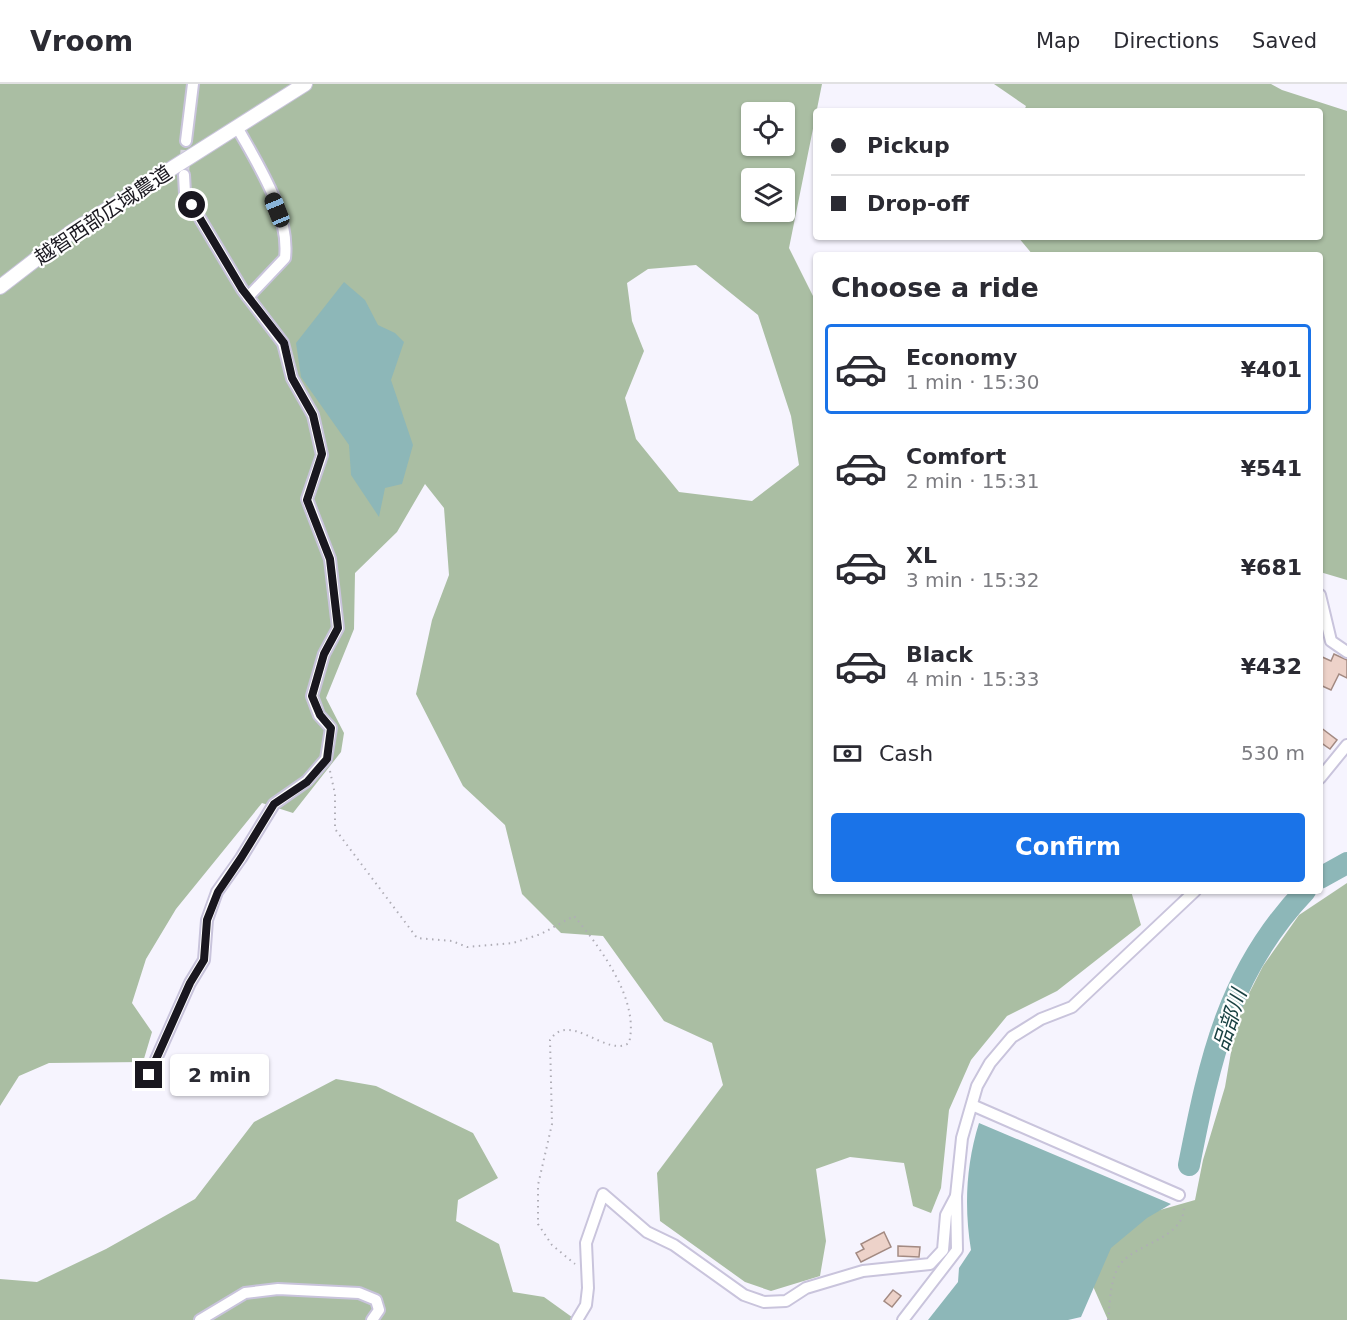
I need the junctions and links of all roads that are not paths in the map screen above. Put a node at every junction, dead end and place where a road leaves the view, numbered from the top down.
1 (193, 84) edge
2 (305, 84) edge
3 (237, 127) junction
4 (186, 141) tunnel mouth
5 (184, 175) tunnel mouth
6 (0, 287) edge
7 (248, 297) junction
8 (1323, 608) edge
9 (1347, 652) edge
10 (1347, 745) edge
11 (1323, 774) edge
12 (1192, 894) edge
13 (149, 1075) dead end
14 (972, 1105) junction
15 (1179, 1195) road end
16 (956, 1196) junction
17 (200, 1320) edge
18 (372, 1320) edge
19 (577, 1320) edge
20 (903, 1320) edge

1 - 4 street
2 - 3 street, 越智西部広域農道
3 - 6 street, 越智西部広域農道
3 - 7 street
5 - 7 street
7 - 13 street
8 - 9 street
10 - 11 street
12 - 14 street
14 - 15 street
14 - 16 street
16 - 19 street
16 - 20 street
17 - 18 street

